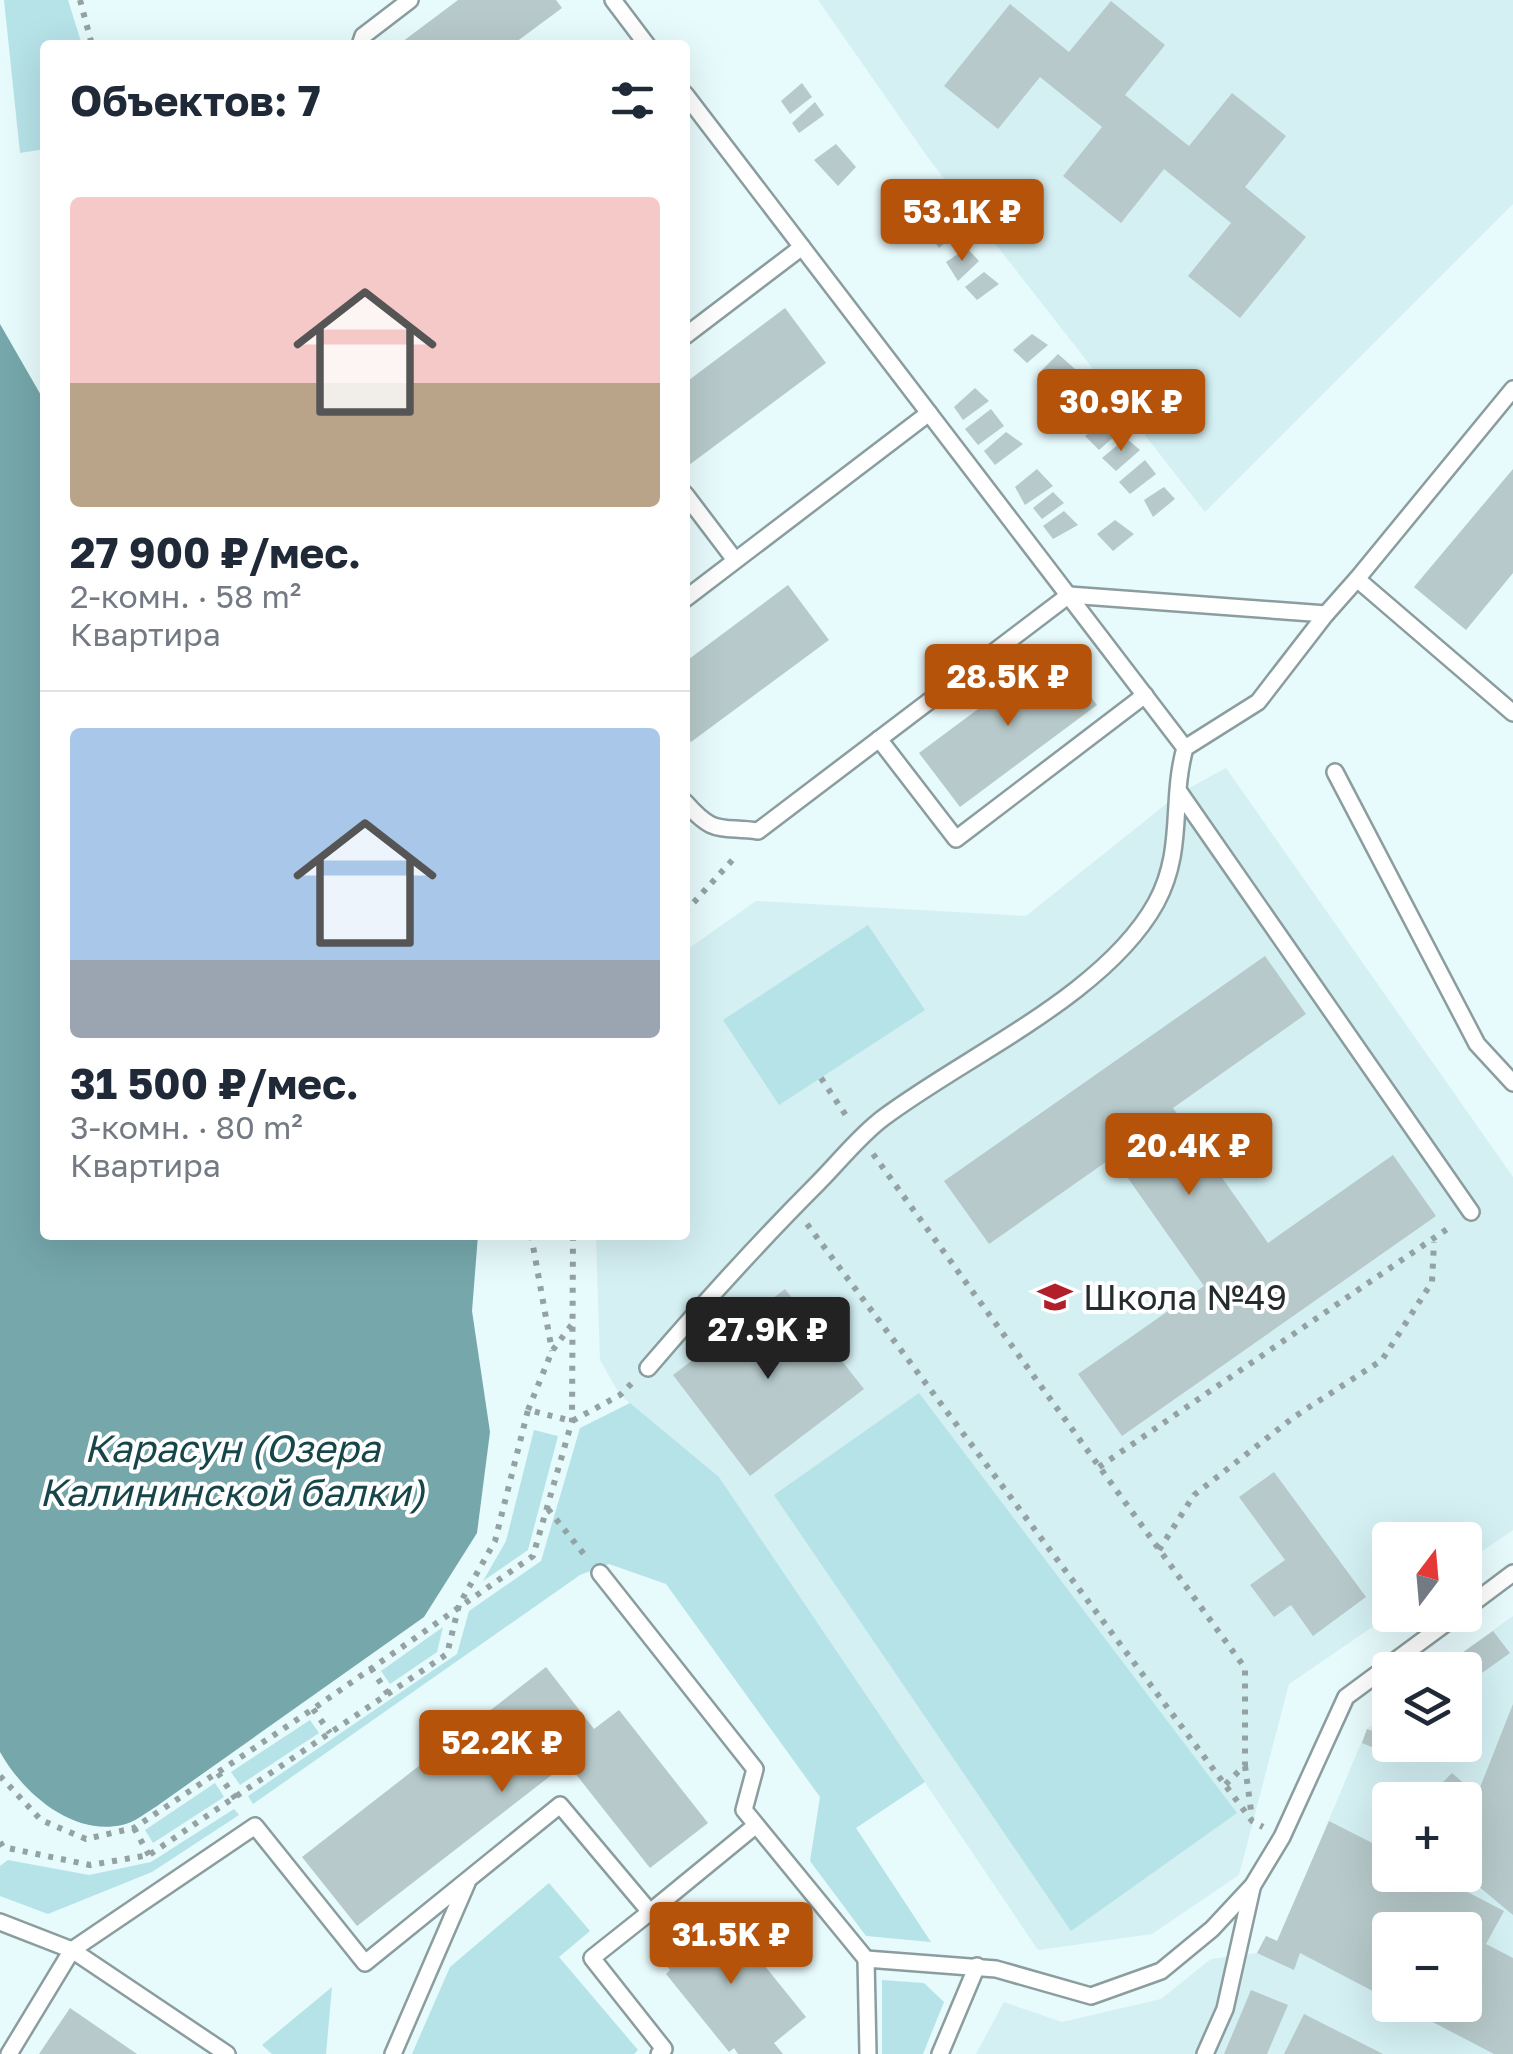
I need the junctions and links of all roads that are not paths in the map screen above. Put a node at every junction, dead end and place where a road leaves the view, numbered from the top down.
1 (410, 0) edge
2 (612, 0) edge
3 (362, 40) edge
4 (643, 40) edge
5 (690, 101) edge
6 (802, 247) junction
7 (690, 332) edge
8 (1513, 389) edge
9 (929, 413) junction
10 (690, 500) edge
11 (736, 560) junction
12 (1358, 579) junction
13 (690, 594) edge
14 (1069, 594) junction
15 (1326, 614) junction
16 (1146, 694) junction
17 (1513, 714) edge
18 (879, 739) junction
19 (1185, 748) junction
20 (1335, 772) dead end
21 (1180, 793) junction
22 (690, 808) edge
23 (1513, 1084) edge
24 (1470, 1212) road end
25 (648, 1368) dead end
26 (600, 1572) road end
27 (1513, 1573) edge
28 (1482, 1596) edge
29 (1434, 1632) edge
30 (755, 1826) junction
31 (470, 1878) junction
32 (1253, 1884) junction
33 (650, 1912) junction
34 (0, 1922) edge
35 (72, 1950) junction
36 (866, 1959) junction
37 (977, 1966) junction
38 (9, 2054) edge
39 (228, 2054) edge
40 (393, 2054) edge
41 (658, 2054) edge
42 (868, 2054) edge
43 (940, 2054) edge
44 (1205, 2054) edge

1 - 3 lane
2 - 4 lane
5 - 6 lane
6 - 7 lane
6 - 9 lane
8 - 12 lane
9 - 11 lane
9 - 14 lane
10 - 11 lane
11 - 13 lane
12 - 15 lane
12 - 17 lane
14 - 15 lane
14 - 16 lane
14 - 18 lane
15 - 19 lane
16 - 18 lane
16 - 19 lane
18 - 22 lane
19 - 21 lane
20 - 23 lane
21 - 24 lane
21 - 25 lane
26 - 30 lane
27 - 28 lane
29 - 32 lane
30 - 33 lane
30 - 36 lane
31 - 33 lane
31 - 35 lane
31 - 40 lane
32 - 37 lane
32 - 44 lane
33 - 41 lane
34 - 35 lane
35 - 38 lane
35 - 39 lane
36 - 37 lane
36 - 42 lane
37 - 43 lane

